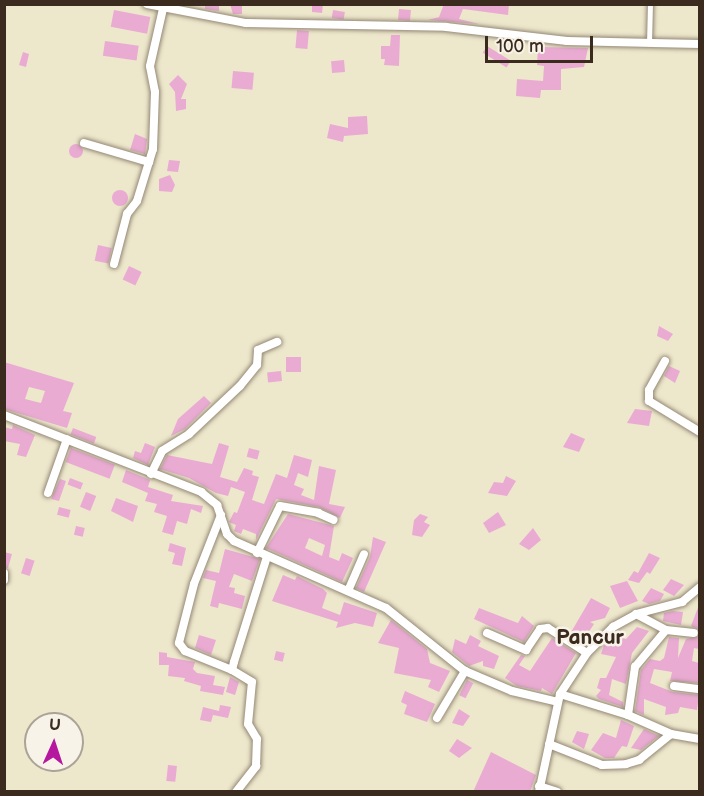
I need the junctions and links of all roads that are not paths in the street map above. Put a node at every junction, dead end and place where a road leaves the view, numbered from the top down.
1 (147, 4) edge
2 (651, 4) edge
3 (163, 9) junction
4 (649, 44) junction
5 (699, 44) edge
6 (84, 143) dead end
7 (149, 162) junction
8 (114, 264) dead end
9 (277, 342) dead end
10 (665, 361) dead end
11 (4, 415) edge
12 (699, 432) edge
13 (67, 439) junction
14 (151, 474) junction
15 (48, 493) dead end
16 (221, 514) junction
17 (334, 520) dead end
18 (257, 553) junction
19 (364, 554) dead end
20 (267, 556) junction
21 (4, 573) edge
22 (4, 580) edge
23 (699, 587) edge
24 (348, 591) junction
25 (636, 614) junction
26 (666, 630) junction
27 (487, 633) dead end
28 (694, 633) dead end
29 (587, 653) junction
30 (232, 670) junction
31 (465, 671) junction
32 (674, 686) dead end
33 (699, 689) edge
34 (559, 698) junction
35 (628, 715) junction
36 (436, 718) dead end
37 (671, 734) junction
38 (699, 739) edge
39 (549, 744) junction
40 (539, 789) edge
41 (236, 792) edge
42 (557, 792) edge

1 - 3 street
2 - 4 lane
3 - 4 street
3 - 7 street
4 - 5 street
6 - 7 street
7 - 8 street
9 - 14 street
10 - 12 street
11 - 13 street
13 - 14 street
13 - 15 street
14 - 16 street
16 - 18 street
16 - 30 street
17 - 18 street
18 - 20 street
19 - 24 street
20 - 24 street
20 - 30 street
21 - 22 street
23 - 25 street
24 - 31 street
25 - 26 street
25 - 29 street
26 - 28 street
26 - 35 street
27 - 29 street
29 - 34 street
30 - 41 street
31 - 34 street
31 - 36 street
32 - 33 street
34 - 35 street
34 - 39 street
35 - 37 street
37 - 38 street
37 - 39 street
39 - 40 street
40 - 42 street

